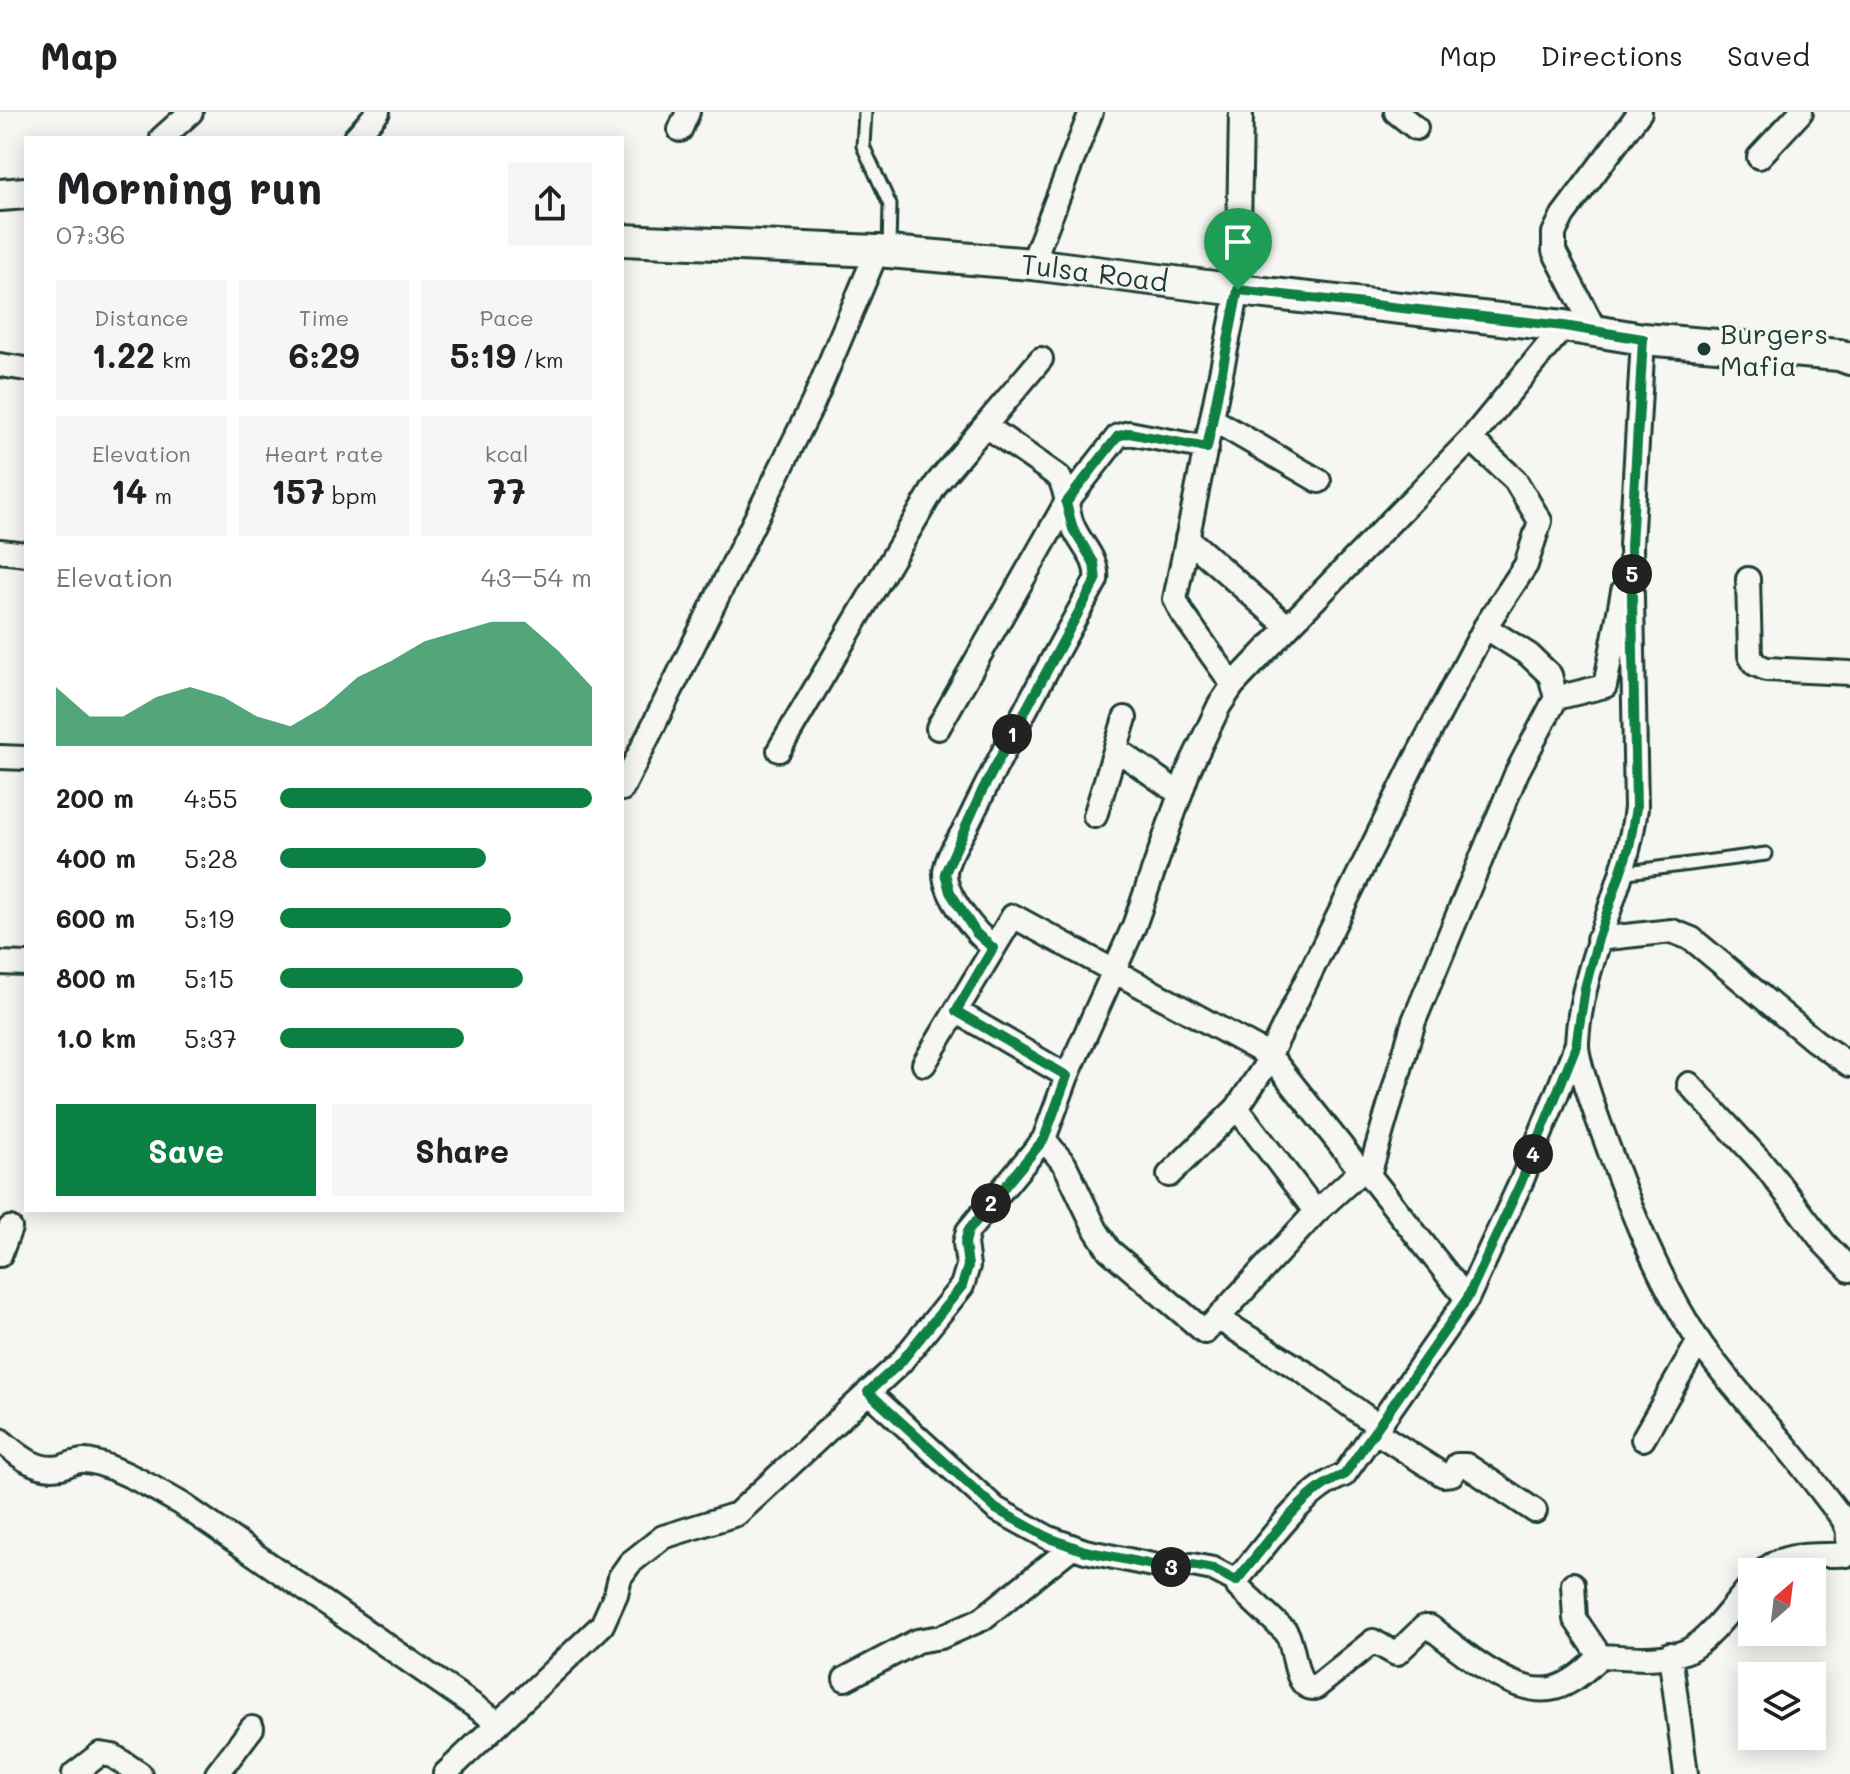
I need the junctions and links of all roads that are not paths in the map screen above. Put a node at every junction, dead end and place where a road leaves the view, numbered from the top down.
1 (191, 112) edge
2 (378, 112) edge
3 (865, 112) edge
4 (1091, 112) edge
5 (1241, 112) edge
6 (1396, 112) edge
7 (1640, 112) edge
8 (1801, 112) edge
9 (1416, 128) dead end
10 (164, 136) edge
11 (357, 136) edge
12 (1759, 157) dead end
13 (24, 193) edge
14 (0, 195) edge
15 (624, 240) edge
16 (883, 251) junction
17 (1032, 264) junction
18 (1238, 290) junction
19 (1564, 326) junction
20 (1595, 330) junction
21 (1643, 339) junction
22 (1041, 359) dead end
23 (1850, 359) edge
24 (0, 365) edge
25 (24, 369) edge
26 (1212, 419) junction
27 (986, 426) junction
28 (1471, 439) junction
29 (1207, 448) junction
30 (1319, 481) dead end
31 (1066, 503) junction
32 (1187, 538) junction
33 (1631, 546) junction
34 (0, 551) edge
35 (24, 554) edge
36 (1748, 579) dead end
37 (1288, 627) junction
38 (1485, 627) junction
39 (1850, 673) edge
40 (1233, 685) junction
41 (1556, 698) junction
42 (1125, 718) dead end
43 (938, 728) dead end
44 (1116, 749) junction
45 (779, 750) dead end
46 (0, 757) edge
47 (24, 758) edge
48 (624, 785) edge
49 (1180, 794) junction
50 (1095, 816) dead end
51 (1766, 854) dead end
52 (1620, 873) junction
53 (1598, 939) junction
54 (993, 948) junction
55 (0, 963) edge
56 (24, 964) edge
57 (1115, 970) junction
58 (956, 1011) junction
59 (1576, 1046) junction
60 (1270, 1056) junction
61 (924, 1064) dead end
62 (1850, 1065) edge
63 (1067, 1076) junction
64 (1689, 1084) dead end
65 (1237, 1108) junction
66 (1044, 1139) junction
67 (1365, 1173) junction
68 (1169, 1175) dead end
69 (1316, 1212) junction
70 (10, 1228) dead end
71 (0, 1255) edge
72 (1850, 1270) edge
73 (1467, 1299) junction
74 (1219, 1319) junction
75 (1699, 1341) junction
76 (868, 1392) junction
77 (1378, 1430) junction
78 (1643, 1439) dead end
79 (0, 1440) edge
80 (1535, 1511) dead end
81 (1072, 1547) junction
82 (1848, 1554) edge
83 (1784, 1558) edge
84 (1236, 1581) junction
85 (1573, 1584) dead end
86 (1738, 1600) edge
87 (1670, 1654) junction
88 (1600, 1656) junction
89 (845, 1679) dead end
90 (499, 1723) junction
91 (252, 1728) dead end
92 (74, 1774) edge
93 (140, 1774) edge
94 (217, 1774) edge
95 (445, 1774) edge
96 (1686, 1774) edge

1 - 10 street
2 - 11 street
3 - 16 lane
4 - 17 street
5 - 18 street
6 - 9 street
7 - 20 street
8 - 12 street
13 - 14 main road
15 - 16 main road, Tulsa Road
16 - 17 main road, Tulsa Road
16 - 48 street
17 - 18 main road, Tulsa Road
18 - 19 main road, Tulsa Road
18 - 26 street
19 - 20 main road, Tulsa Road
19 - 28 street
20 - 21 main road, Tulsa Road
21 - 23 main road, Tulsa Road
21 - 33 street
22 - 27 street
24 - 25 street
26 - 29 street
26 - 30 street
27 - 31 street
27 - 45 street
28 - 37 street
28 - 38 street
29 - 31 street
29 - 32 street
31 - 43 street
31 - 54 street
32 - 37 street
32 - 40 street
33 - 41 street
33 - 52 street
34 - 35 street
36 - 39 street
37 - 40 street
38 - 41 street
38 - 60 street
40 - 49 street
41 - 67 street
42 - 44 street
44 - 49 street
44 - 50 street
46 - 47 street
49 - 57 street
51 - 52 lane
52 - 53 street
53 - 59 street
53 - 62 street
54 - 57 street
54 - 58 street
55 - 56 street
57 - 60 street
57 - 63 street
58 - 61 street
58 - 63 street
59 - 73 street
59 - 75 street
60 - 65 street
60 - 67 street
63 - 66 street
64 - 72 street
65 - 68 street
65 - 69 street
66 - 74 street
66 - 76 street
67 - 69 street
67 - 73 street
69 - 74 street
70 - 71 street
73 - 77 street
74 - 77 street
75 - 78 street
75 - 82 street
76 - 81 street
76 - 90 street
77 - 80 street
77 - 84 street
79 - 90 street
81 - 84 street
81 - 89 street
82 - 83 street
84 - 88 street
85 - 88 street
86 - 87 street
87 - 88 street
87 - 96 street
90 - 95 street
91 - 94 street
92 - 93 street

